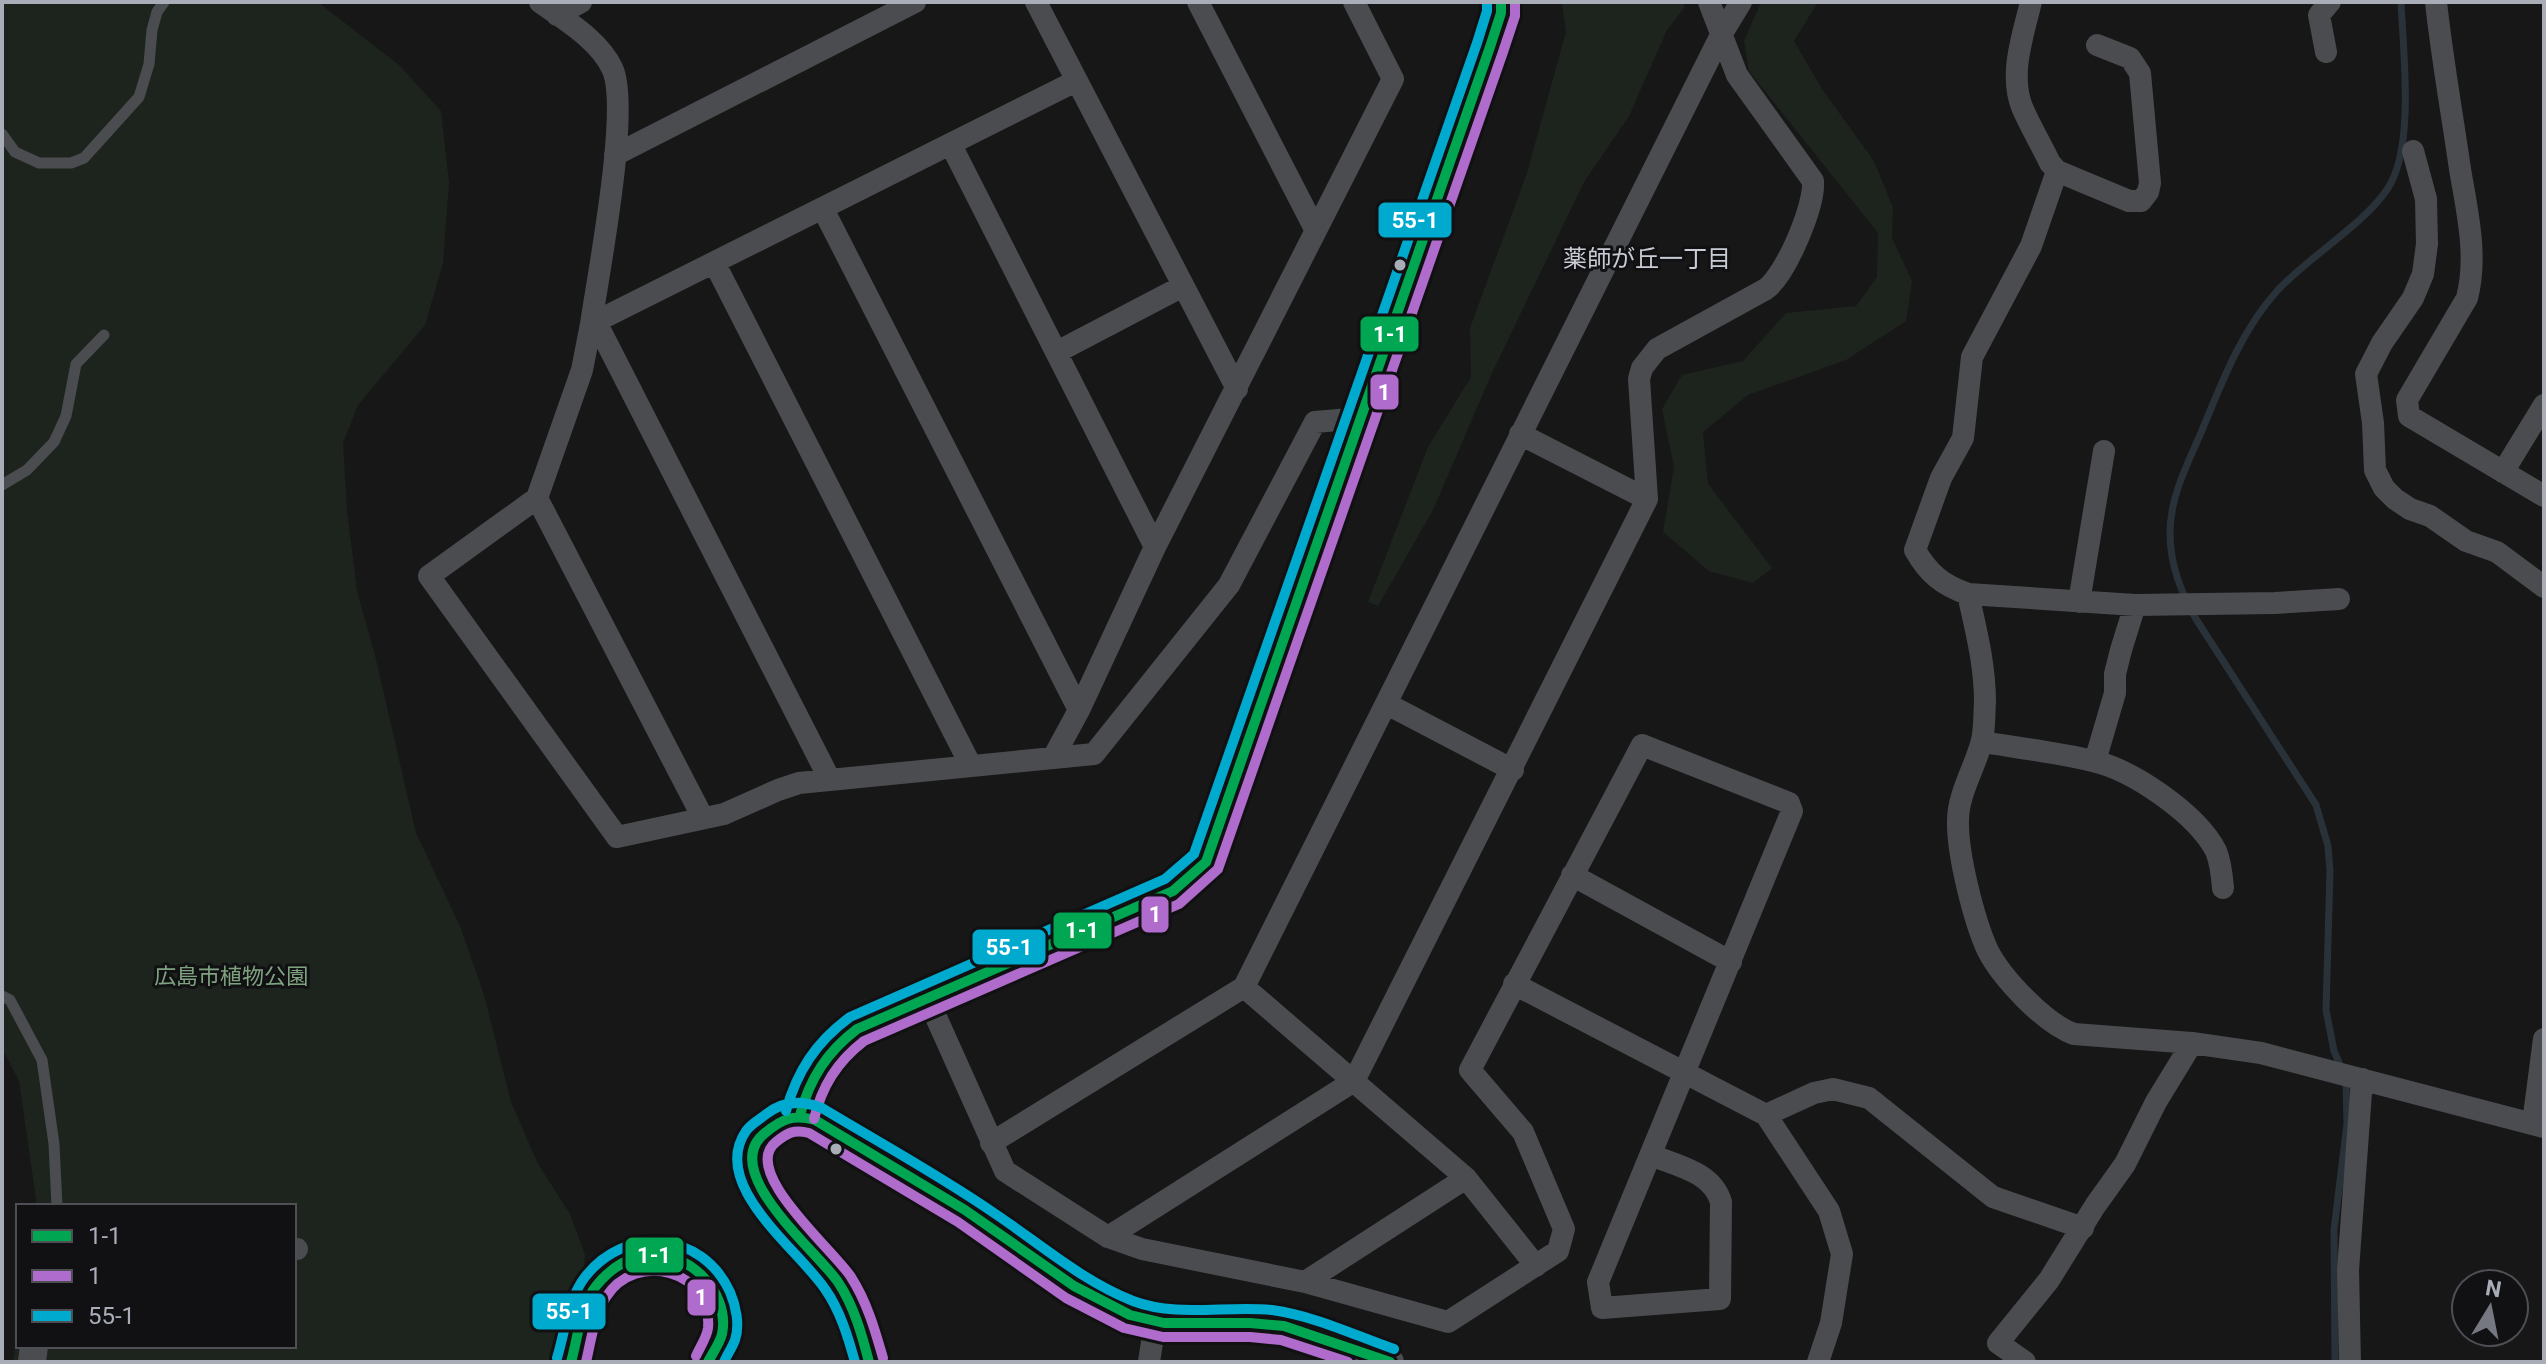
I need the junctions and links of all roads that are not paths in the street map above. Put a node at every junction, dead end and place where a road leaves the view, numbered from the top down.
1 (164, 2) edge
2 (581, 2) edge
3 (915, 2) edge
4 (1036, 2) edge
5 (1198, 2) edge
6 (1354, 2) edge
7 (1501, 2) edge
8 (1709, 2) edge
9 (1741, 2) edge
10 (2031, 2) edge
11 (2330, 2) edge
12 (2436, 2) edge
13 (549, 8) edge
14 (1721, 35) junction
15 (2097, 45) dead end
16 (2326, 52) dead end
17 (1076, 81) junction
18 (2, 134) edge
19 (951, 145) junction
20 (2413, 151) dead end
21 (615, 155) junction
22 (2057, 171) junction
23 (823, 209) junction
24 (1315, 229) junction
25 (715, 264) junction
26 (1183, 286) junction
27 (594, 323) junction
28 (104, 335) dead end
29 (1057, 352) junction
30 (1237, 389) junction
31 (2544, 405) edge
32 (1362, 418) junction
33 (1520, 434) junction
34 (2104, 451) dead end
35 (2503, 472) junction
36 (2, 485) edge
37 (2544, 496) edge
38 (537, 498) junction
39 (1647, 499) junction
40 (1155, 547) junction
41 (2542, 584) edge
42 (1968, 594) junction
43 (2339, 599) dead end
44 (2079, 602) junction
45 (2135, 605) junction
46 (1387, 704) junction
47 (1079, 710) junction
48 (1982, 742) junction
49 (1053, 758) junction
50 (2095, 761) junction
51 (971, 766) junction
52 (1513, 770) junction
53 (830, 780) junction
54 (703, 818) junction
55 (1572, 875) junction
56 (2223, 888) dead end
57 (1731, 962) junction
58 (1514, 984) junction
59 (1244, 987) junction
60 (2, 996) edge
61 (927, 997) junction
62 (2544, 1039) edge
63 (2192, 1043) junction
64 (1685, 1072) junction
65 (2349, 1076) junction
66 (1354, 1081) junction
67 (800, 1115) junction
68 (1766, 1115) junction
69 (2539, 1125) edge
70 (991, 1143) junction
71 (1651, 1155) junction
72 (1466, 1178) junction
73 (57, 1204) edge
74 (2083, 1228) junction
75 (1108, 1237) junction
76 (1536, 1266) junction
77 (1305, 1282) junction
78 (1155, 1323) junction
79 (571, 1362) edge
80 (708, 1362) edge
81 (869, 1362) edge
82 (1149, 1362) edge
83 (1390, 1362) edge
84 (1818, 1362) edge
85 (2025, 1362) edge
86 (2350, 1362) edge

1 - 18 lane
2 - 13 street
3 - 21 street
4 - 17 street
5 - 24 street
6 - 24 street
7 - 32 street
8 - 14 street
9 - 14 street
10 - 22 street
11 - 16 street
12 - 35 street
13 - 21 street
14 - 33 street
14 - 39 street
15 - 22 street
17 - 19 street
17 - 26 street
19 - 23 street
19 - 29 street
20 - 41 street
21 - 27 street
22 - 42 street
23 - 25 street
23 - 47 street
24 - 30 street
25 - 27 street
25 - 51 street
26 - 29 street
26 - 30 street
27 - 38 street
27 - 53 street
28 - 36 lane
29 - 40 street
30 - 40 street
31 - 35 street
32 - 49 street
32 - 61 street
33 - 39 street
33 - 46 street
34 - 44 street
35 - 37 street
38 - 54 street
38 - 54 street
39 - 52 street
40 - 47 street
42 - 44 street
42 - 48 street
43 - 45 street
44 - 45 street
45 - 50 street
46 - 52 street
46 - 59 street
47 - 49 street
48 - 50 street
48 - 63 street
49 - 51 street
50 - 56 street
51 - 53 street
52 - 66 street
53 - 54 street
55 - 57 street
55 - 57 street
55 - 58 street
57 - 64 street
58 - 64 street
58 - 76 street
59 - 66 street
59 - 70 street
60 - 73 lane
61 - 67 street
61 - 70 street
62 - 69 street
63 - 65 street
63 - 74 street
64 - 68 street
64 - 71 street
65 - 69 street
65 - 86 street
66 - 72 street
66 - 75 street
67 - 78 street
67 - 81 street
68 - 74 street
68 - 84 street
70 - 75 street
71 - 71 street
72 - 76 street
72 - 77 street
74 - 85 street
75 - 77 street
76 - 77 street
78 - 82 street
78 - 83 street
79 - 80 street

